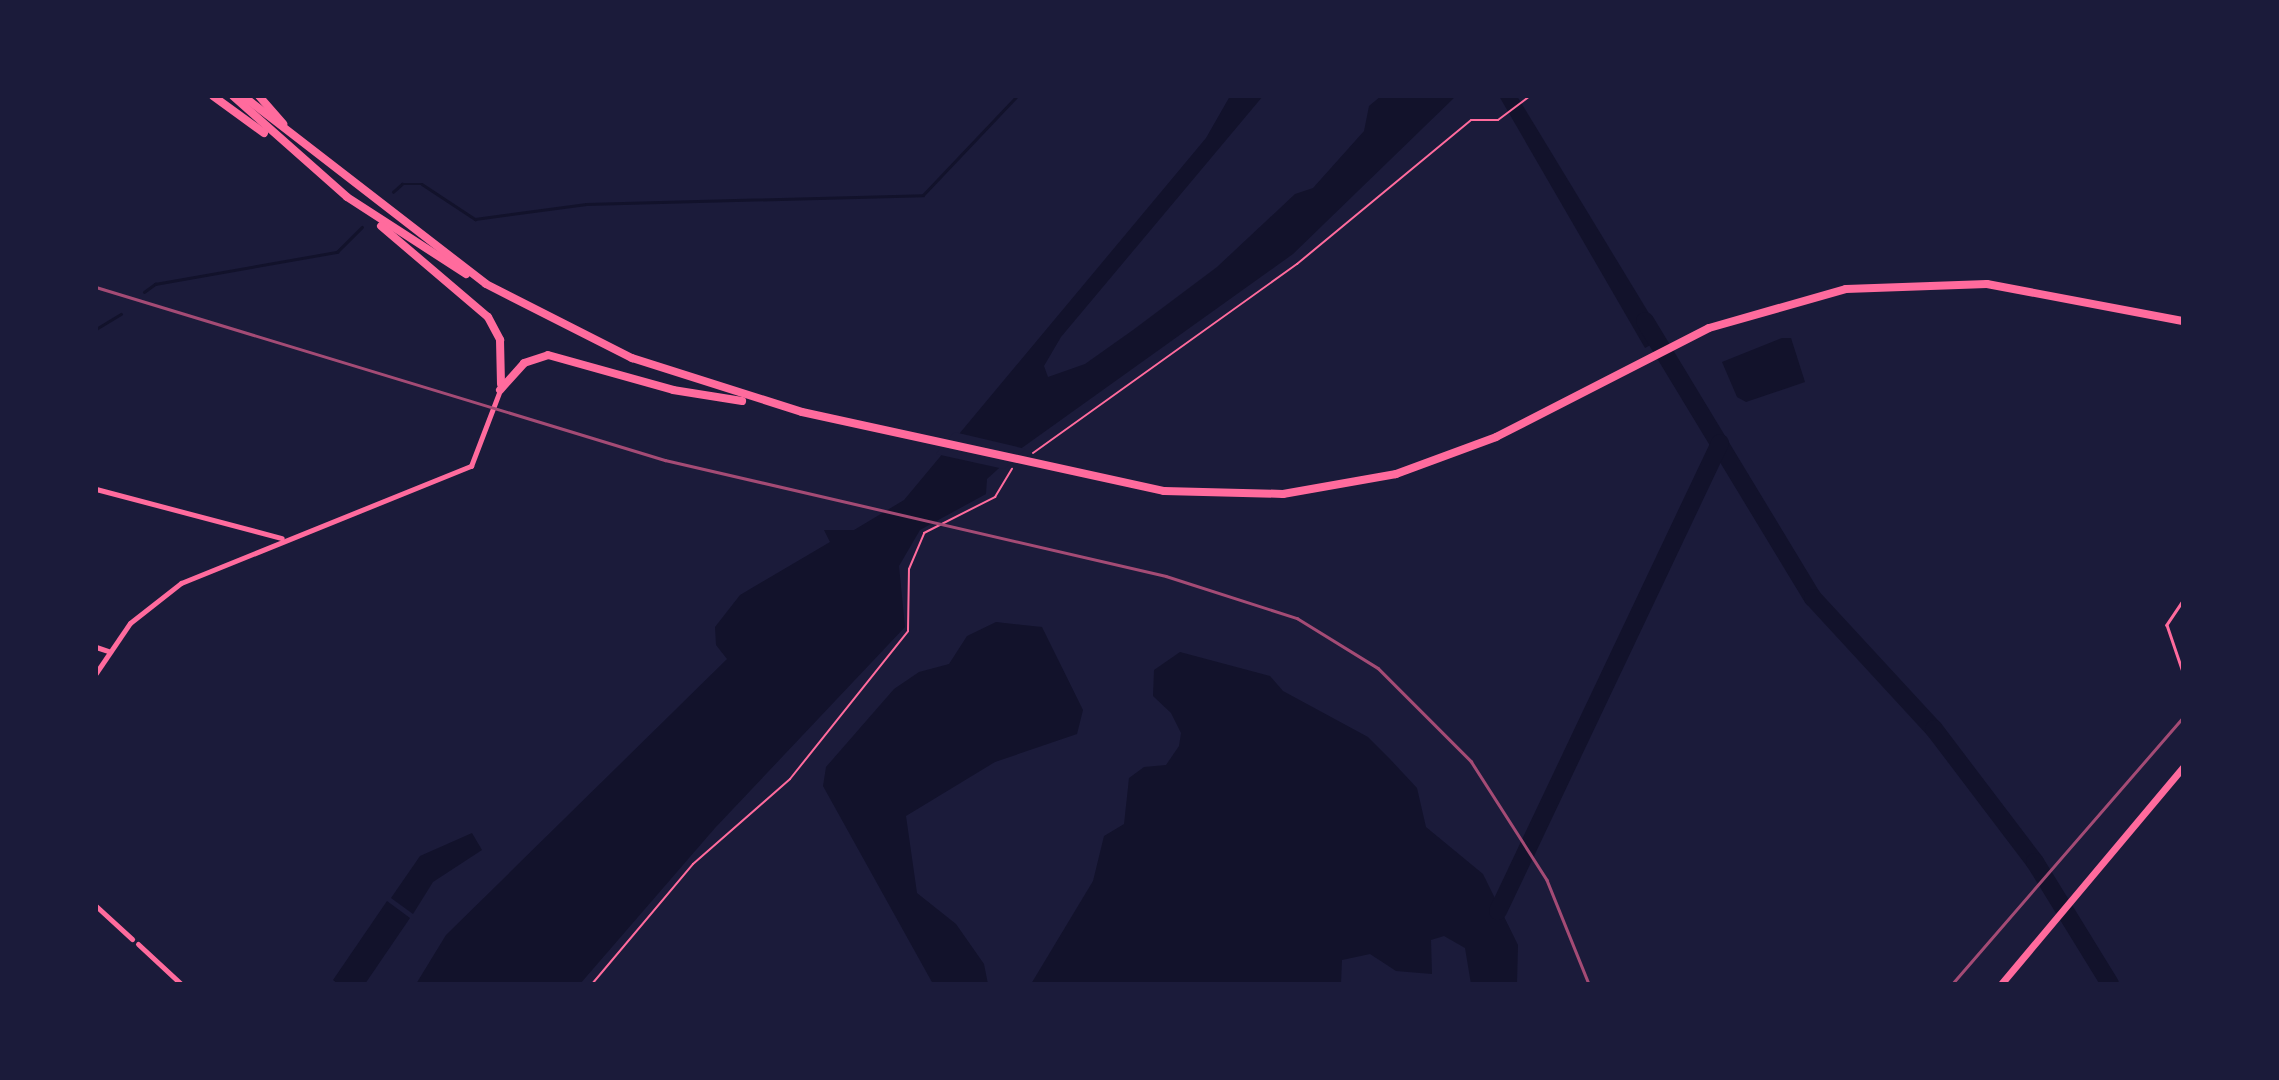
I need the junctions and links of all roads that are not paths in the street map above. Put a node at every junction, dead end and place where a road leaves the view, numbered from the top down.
1 (213, 96) edge
2 (233, 96) edge
3 (243, 96) edge
4 (259, 96) edge
5 (294, 136) junction
6 (294, 154) junction
7 (347, 197) junction
8 (486, 284) junction
9 (2183, 321) edge
10 (500, 390) junction
11 (781, 406) junction
12 (96, 489) edge
13 (282, 538) junction
14 (2183, 600) edge
15 (96, 647) edge
16 (108, 651) junction
17 (2183, 672) edge
18 (96, 673) edge
19 (2183, 767) edge
20 (96, 905) edge
21 (132, 939) dead end
22 (138, 944) dead end
23 (181, 984) edge
24 (2001, 984) edge

1 - 6 main road
2 - 6 main road
3 - 5 main road
4 - 5 main road
5 - 8 main road
6 - 7 main road
7 - 8 main road
7 - 10 main road
8 - 11 main road
9 - 11 main road
10 - 11 main road
10 - 13 street
12 - 13 street
13 - 16 street
14 - 17 lane
15 - 16 street
16 - 18 street
19 - 24 main road
20 - 21 street
22 - 23 street

